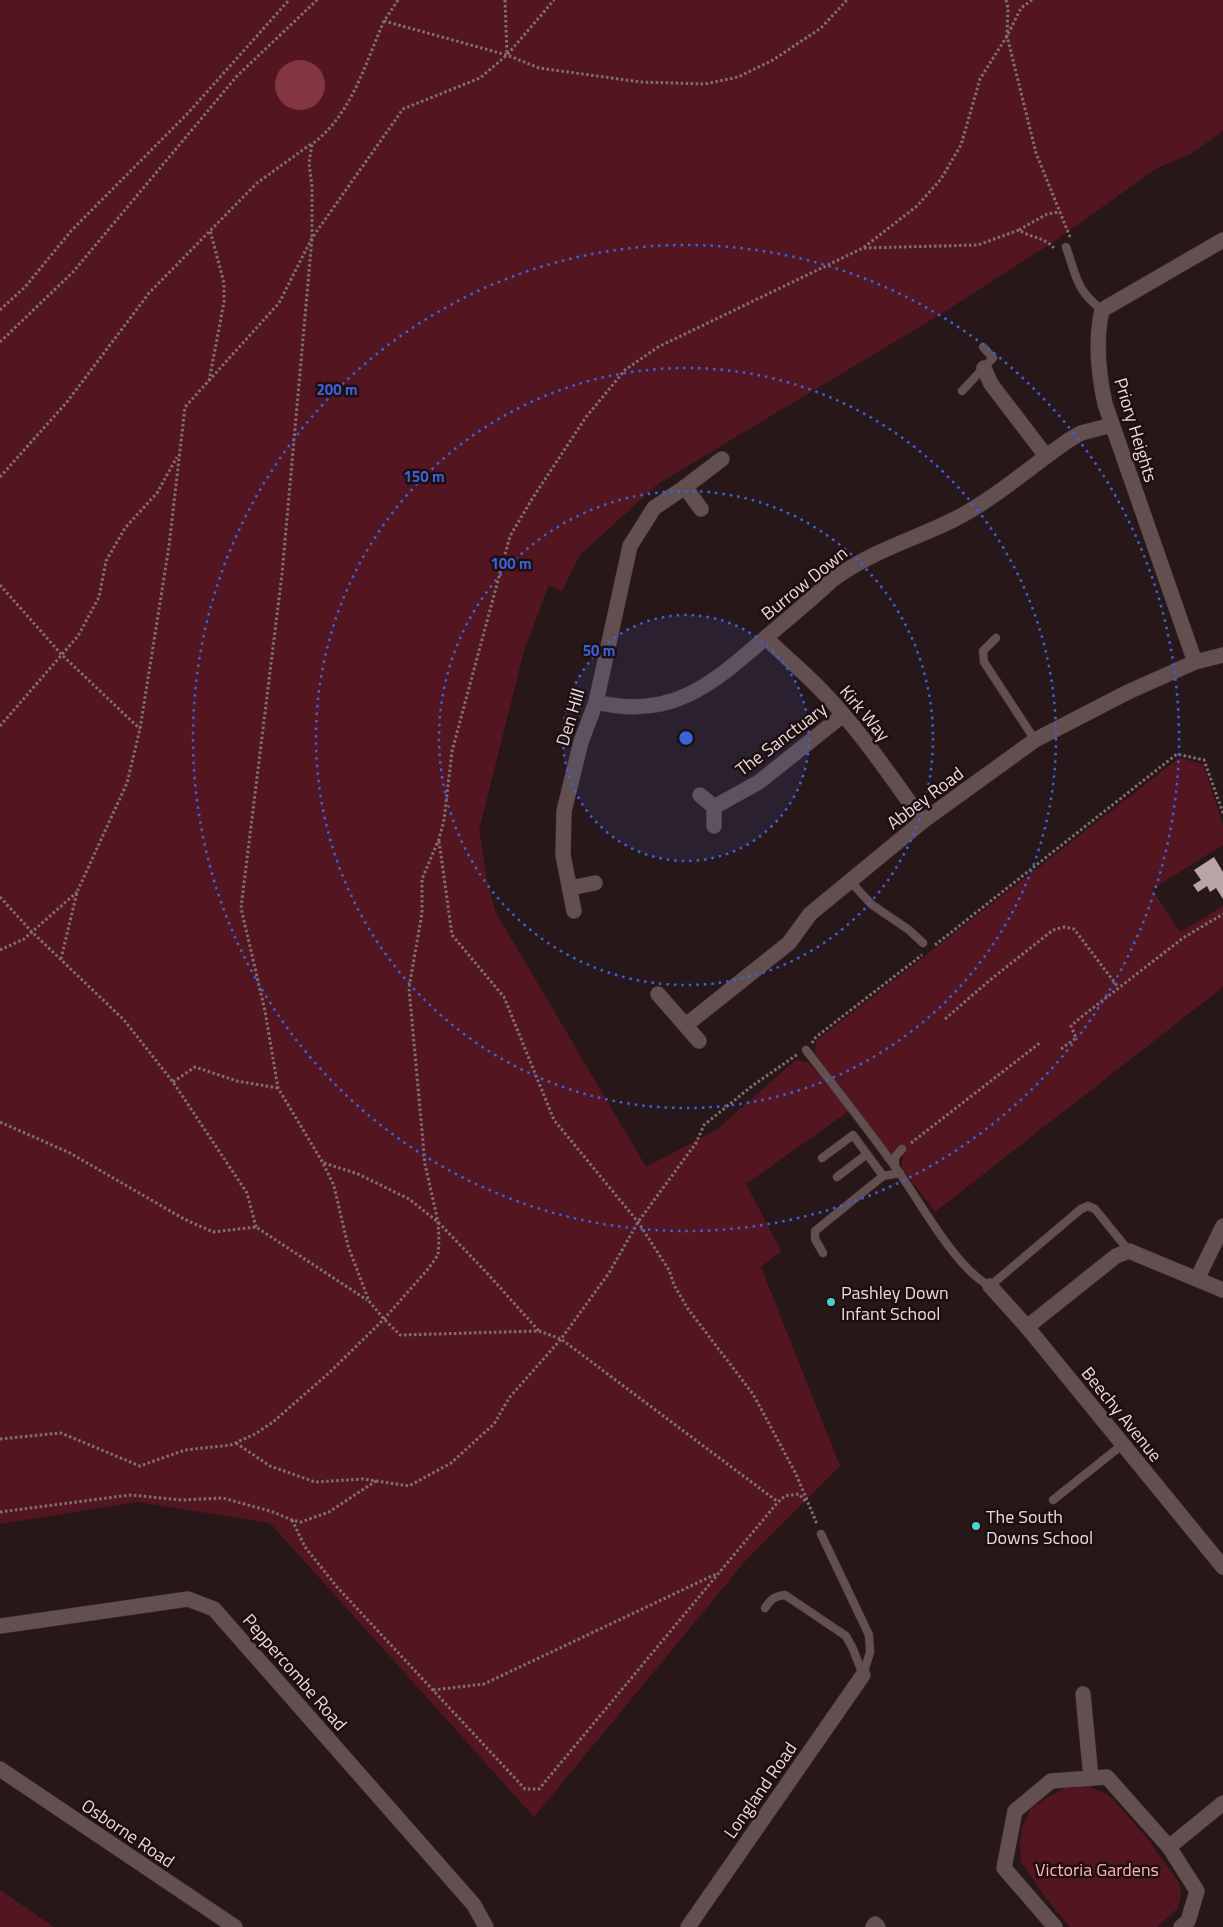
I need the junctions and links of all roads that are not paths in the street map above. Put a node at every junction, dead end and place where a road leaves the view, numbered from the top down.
1 (1223, 240) edge
2 (1066, 247) road end
3 (1102, 310) junction
4 (983, 347) dead end
5 (984, 368) junction
6 (962, 391) dead end
7 (1112, 425) junction
8 (1046, 456) junction
9 (722, 459) dead end
10 (685, 487) junction
11 (701, 508) dead end
12 (766, 638) junction
13 (996, 638) dead end
14 (1223, 655) edge
15 (1195, 662) junction
16 (596, 702) junction
17 (844, 715) junction
18 (1035, 740) junction
19 (700, 795) dead end
20 (714, 807) junction
21 (924, 821) junction
22 (714, 826) dead end
23 (851, 882) junction
24 (595, 883) dead end
25 (570, 888) junction
26 (574, 911) dead end
27 (923, 943) dead end
28 (658, 994) dead end
29 (686, 1025) junction
30 (699, 1040) dead end
31 (806, 1050) road end
32 (902, 1150) road end
33 (867, 1154) junction
34 (822, 1158) dead end
35 (894, 1166) junction
36 (900, 1173) junction
37 (883, 1176) junction
38 (837, 1177) dead end
39 (1223, 1226) edge
40 (1129, 1251) junction
41 (823, 1252) dead end
42 (1196, 1279) junction
43 (990, 1286) junction
44 (1223, 1290) edge
45 (1027, 1327) junction
46 (1122, 1445) junction
47 (1053, 1500) dead end
48 (821, 1534) road end
49 (1222, 1564) edge
50 (765, 1608) dead end
51 (0, 1626) edge
52 (863, 1675) junction
53 (1083, 1694) dead end
54 (0, 1769) edge
55 (1091, 1778) junction
56 (1223, 1803) edge
57 (1169, 1846) junction
58 (235, 1927) edge
59 (486, 1927) edge
60 (688, 1927) edge
61 (1055, 1927) edge
62 (1181, 1927) edge

1 - 3 street
2 - 3 lane
3 - 7 street, Priory Heights
4 - 5 lane
5 - 6 lane
5 - 8 street
7 - 8 street, Burrow Down
7 - 15 street, Priory Heights
8 - 12 street, Burrow Down
9 - 10 street, Den Hill
10 - 11 street
10 - 16 street, Den Hill
12 - 16 street, Burrow Down
12 - 17 street, Kirk Way
13 - 18 lane
14 - 15 street, Abbey Road
15 - 18 street, Abbey Road
16 - 25 street, Den Hill
17 - 20 street, The Sanctuary
17 - 21 street, Kirk Way
18 - 21 street, Abbey Road
19 - 20 street
20 - 22 street
21 - 23 street, Abbey Road
23 - 27 lane
23 - 29 street, Abbey Road
24 - 25 street
25 - 26 street, Den Hill
28 - 29 street
29 - 30 street
31 - 35 lane
32 - 35 lane
33 - 34 lane
33 - 37 lane
33 - 38 lane
35 - 36 lane
36 - 37 lane
36 - 43 lane
37 - 41 lane
39 - 42 street
40 - 42 street
40 - 43 lane
40 - 45 street
42 - 44 street
43 - 45 street, Beechy Avenue
45 - 46 street, Beechy Avenue
46 - 47 lane
46 - 49 street, Beechy Avenue
48 - 52 lane
50 - 52 lane
51 - 59 street, Peppercombe Road
52 - 60 street, Longland Road
53 - 55 street
54 - 58 street, Osborne Road
55 - 57 street
55 - 61 street
56 - 57 street
57 - 62 street

